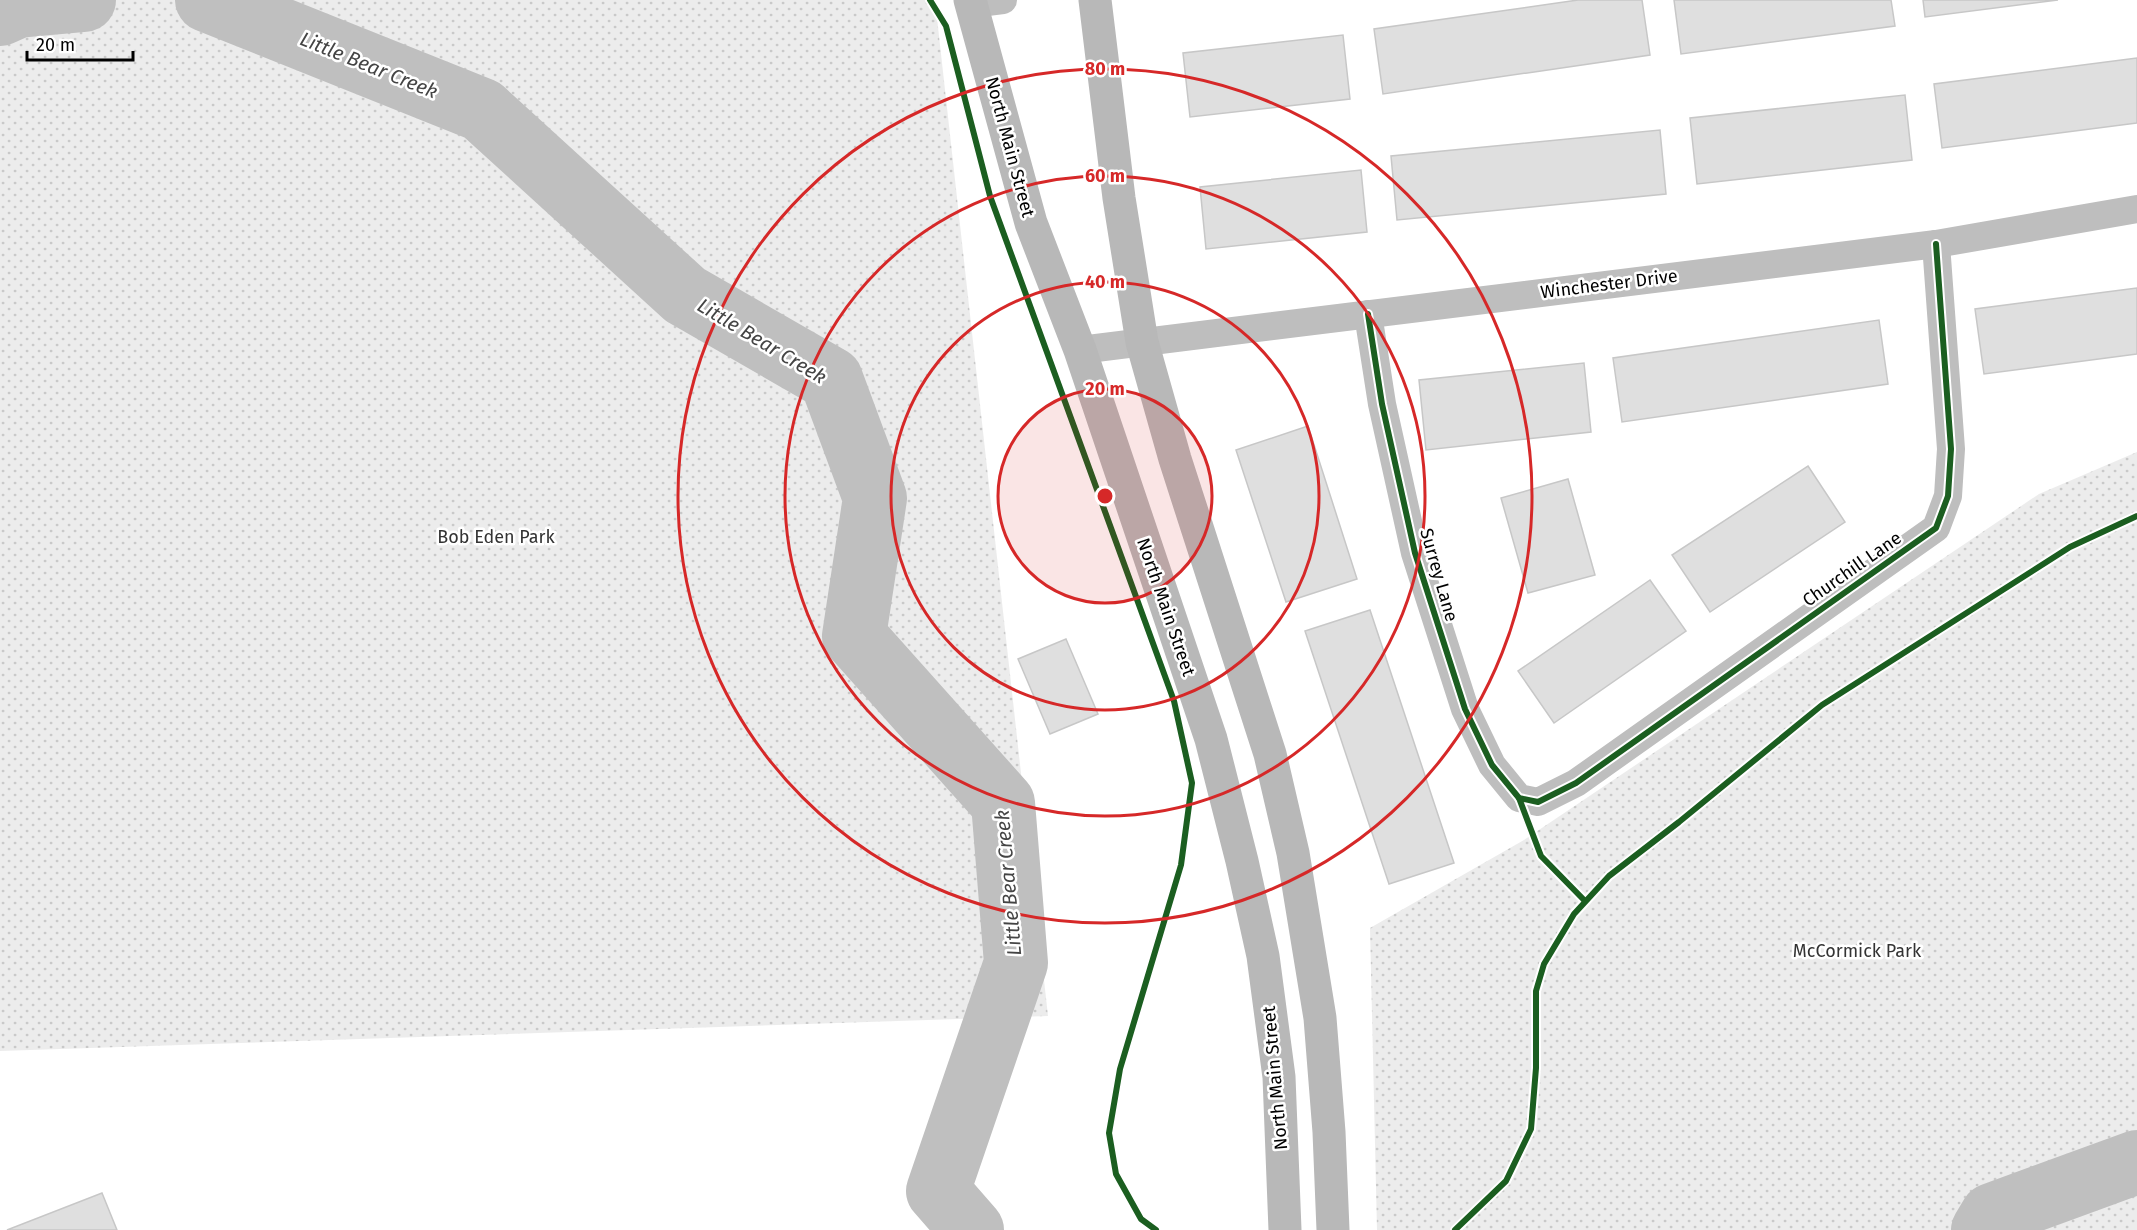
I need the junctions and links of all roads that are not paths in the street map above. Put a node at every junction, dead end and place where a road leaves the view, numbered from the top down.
1 (1095, 0) edge
2 (981, 1) edge
3 (2137, 210) edge
4 (1936, 244) junction
5 (1368, 314) junction
6 (1142, 342) junction
7 (1080, 350) junction
8 (1549, 798) joint
9 (1333, 1214) edge
10 (1285, 1216) edge

1 - 6 main road
2 - 7 main road, North Main Street
3 - 4 street, Winchester Drive
4 - 5 street, Winchester Drive
4 - 8 street, Churchill Lane
5 - 6 street, Winchester Drive
5 - 8 street, Surrey Lane
6 - 7 street, Winchester Drive
6 - 9 main road
7 - 10 main road, North Main Street

